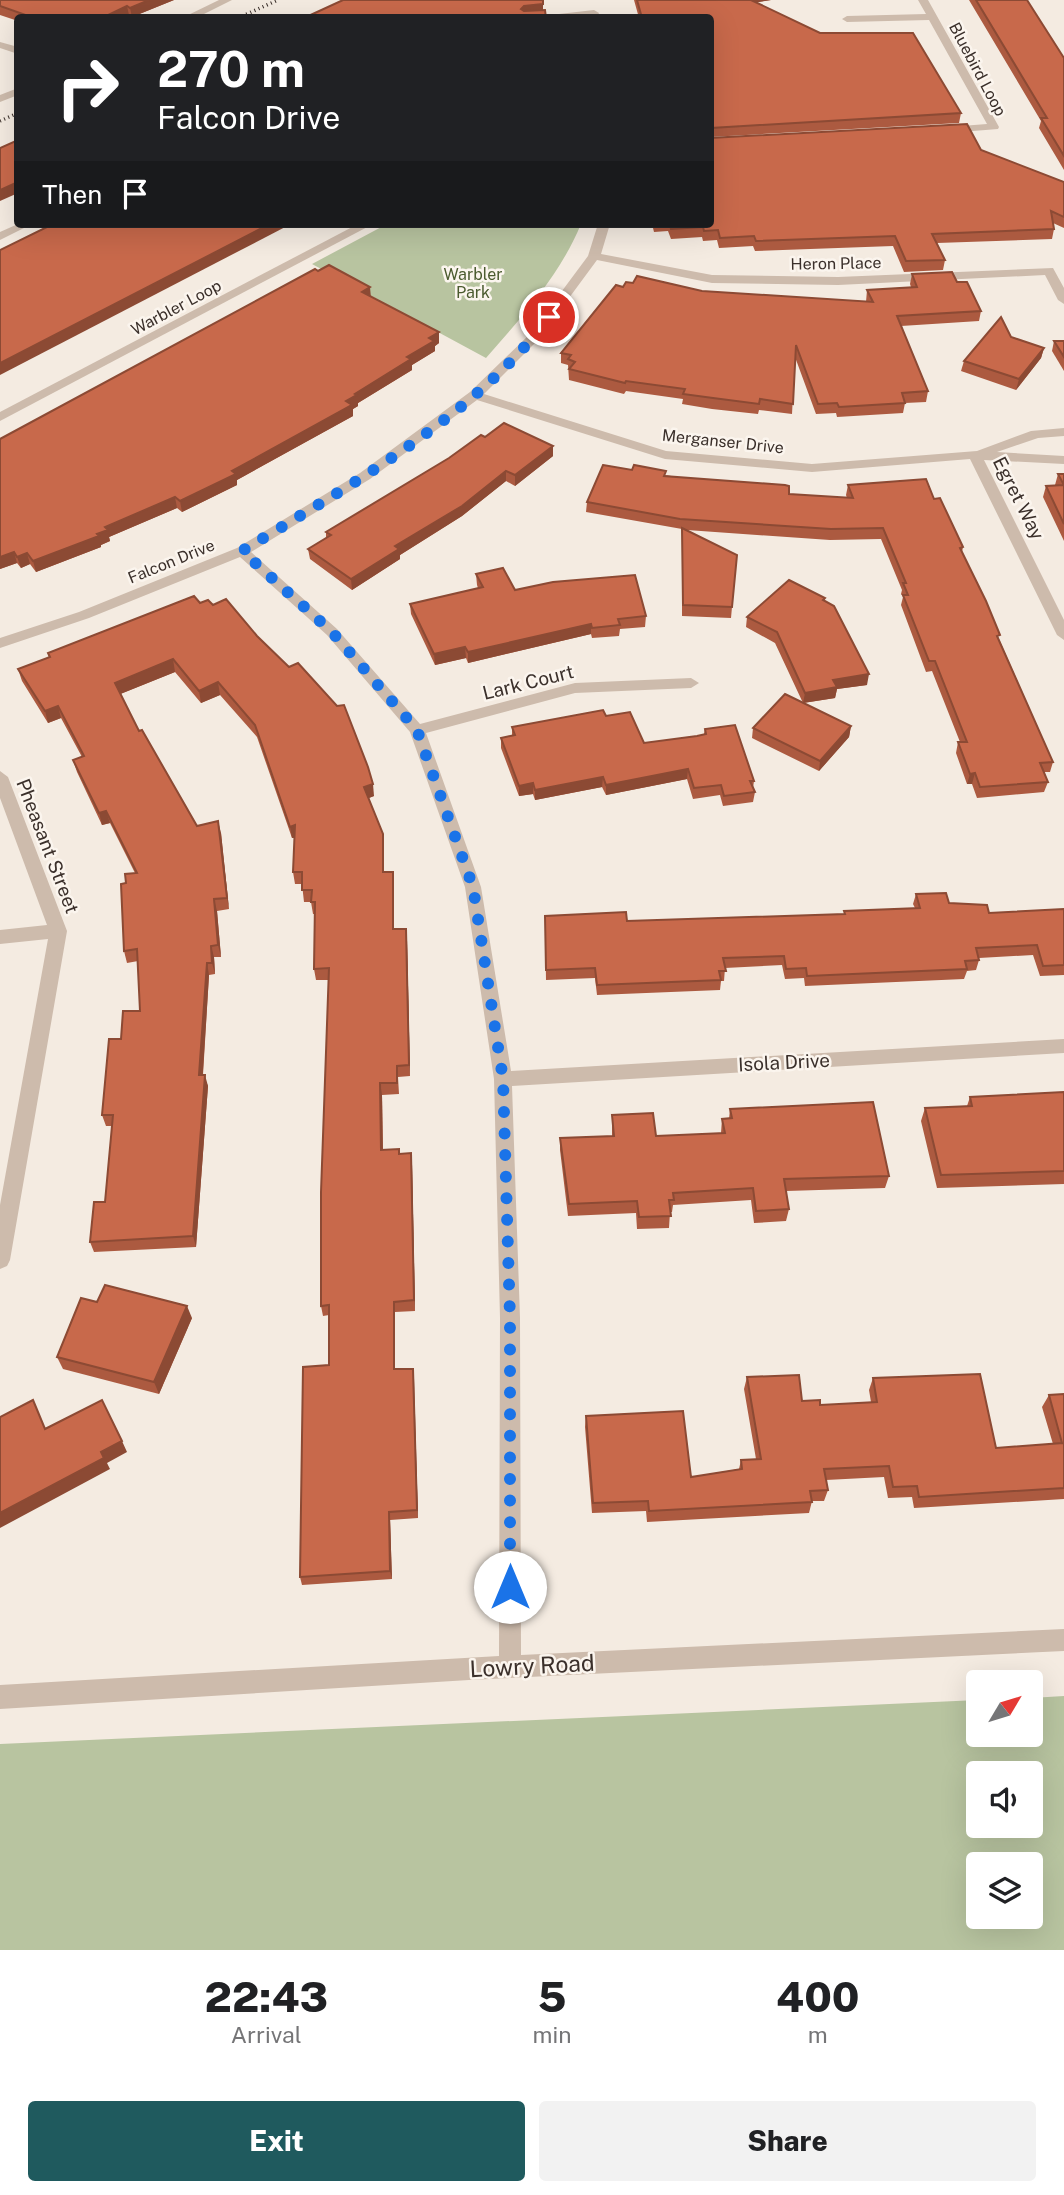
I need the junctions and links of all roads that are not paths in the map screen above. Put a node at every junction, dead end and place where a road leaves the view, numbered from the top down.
1 (227, 0) edge
2 (923, 0) edge
3 (196, 14) edge
4 (932, 18) junction
5 (847, 19) dead end
6 (940, 130) edge
7 (17, 228) edge
8 (359, 228) edge
9 (603, 228) edge
10 (0, 236) edge
11 (594, 256) junction
12 (1064, 300) edge
13 (475, 395) junction
14 (0, 418) edge
15 (1064, 432) edge
16 (975, 455) junction
17 (1064, 460) edge
18 (242, 551) junction
19 (1061, 619) edge
20 (1064, 635) edge
21 (0, 643) edge
22 (691, 683) dead end
23 (417, 730) junction
24 (0, 778) edge
25 (58, 931) junction
26 (0, 937) edge
27 (1064, 1046) edge
28 (503, 1079) junction
29 (0, 1259) edge
30 (1064, 1640) edge
31 (510, 1667) junction
32 (0, 1697) edge

1 - 3 street
2 - 4 street, Bluebird Loop
4 - 5 street
4 - 6 street, Bluebird Loop
7 - 10 street
8 - 14 street, Warbler Loop
9 - 11 street, Falcon Drive
11 - 12 street, Heron Place
11 - 13 street, Falcon Drive
13 - 16 street, Merganser Drive
13 - 18 street, Falcon Drive
15 - 16 street, Merganser Drive
16 - 17 street, Merganser Drive
16 - 19 street, Egret Way
18 - 21 street, Falcon Drive
18 - 23 street
19 - 20 street, Egret Way
22 - 23 street, Lark Court
23 - 28 street
24 - 25 street, Pheasant Street
25 - 26 street
25 - 29 street, Pheasant Street
27 - 28 street, Isola Drive
28 - 31 street
30 - 31 street, Lowry Road
31 - 32 street, Lowry Road

